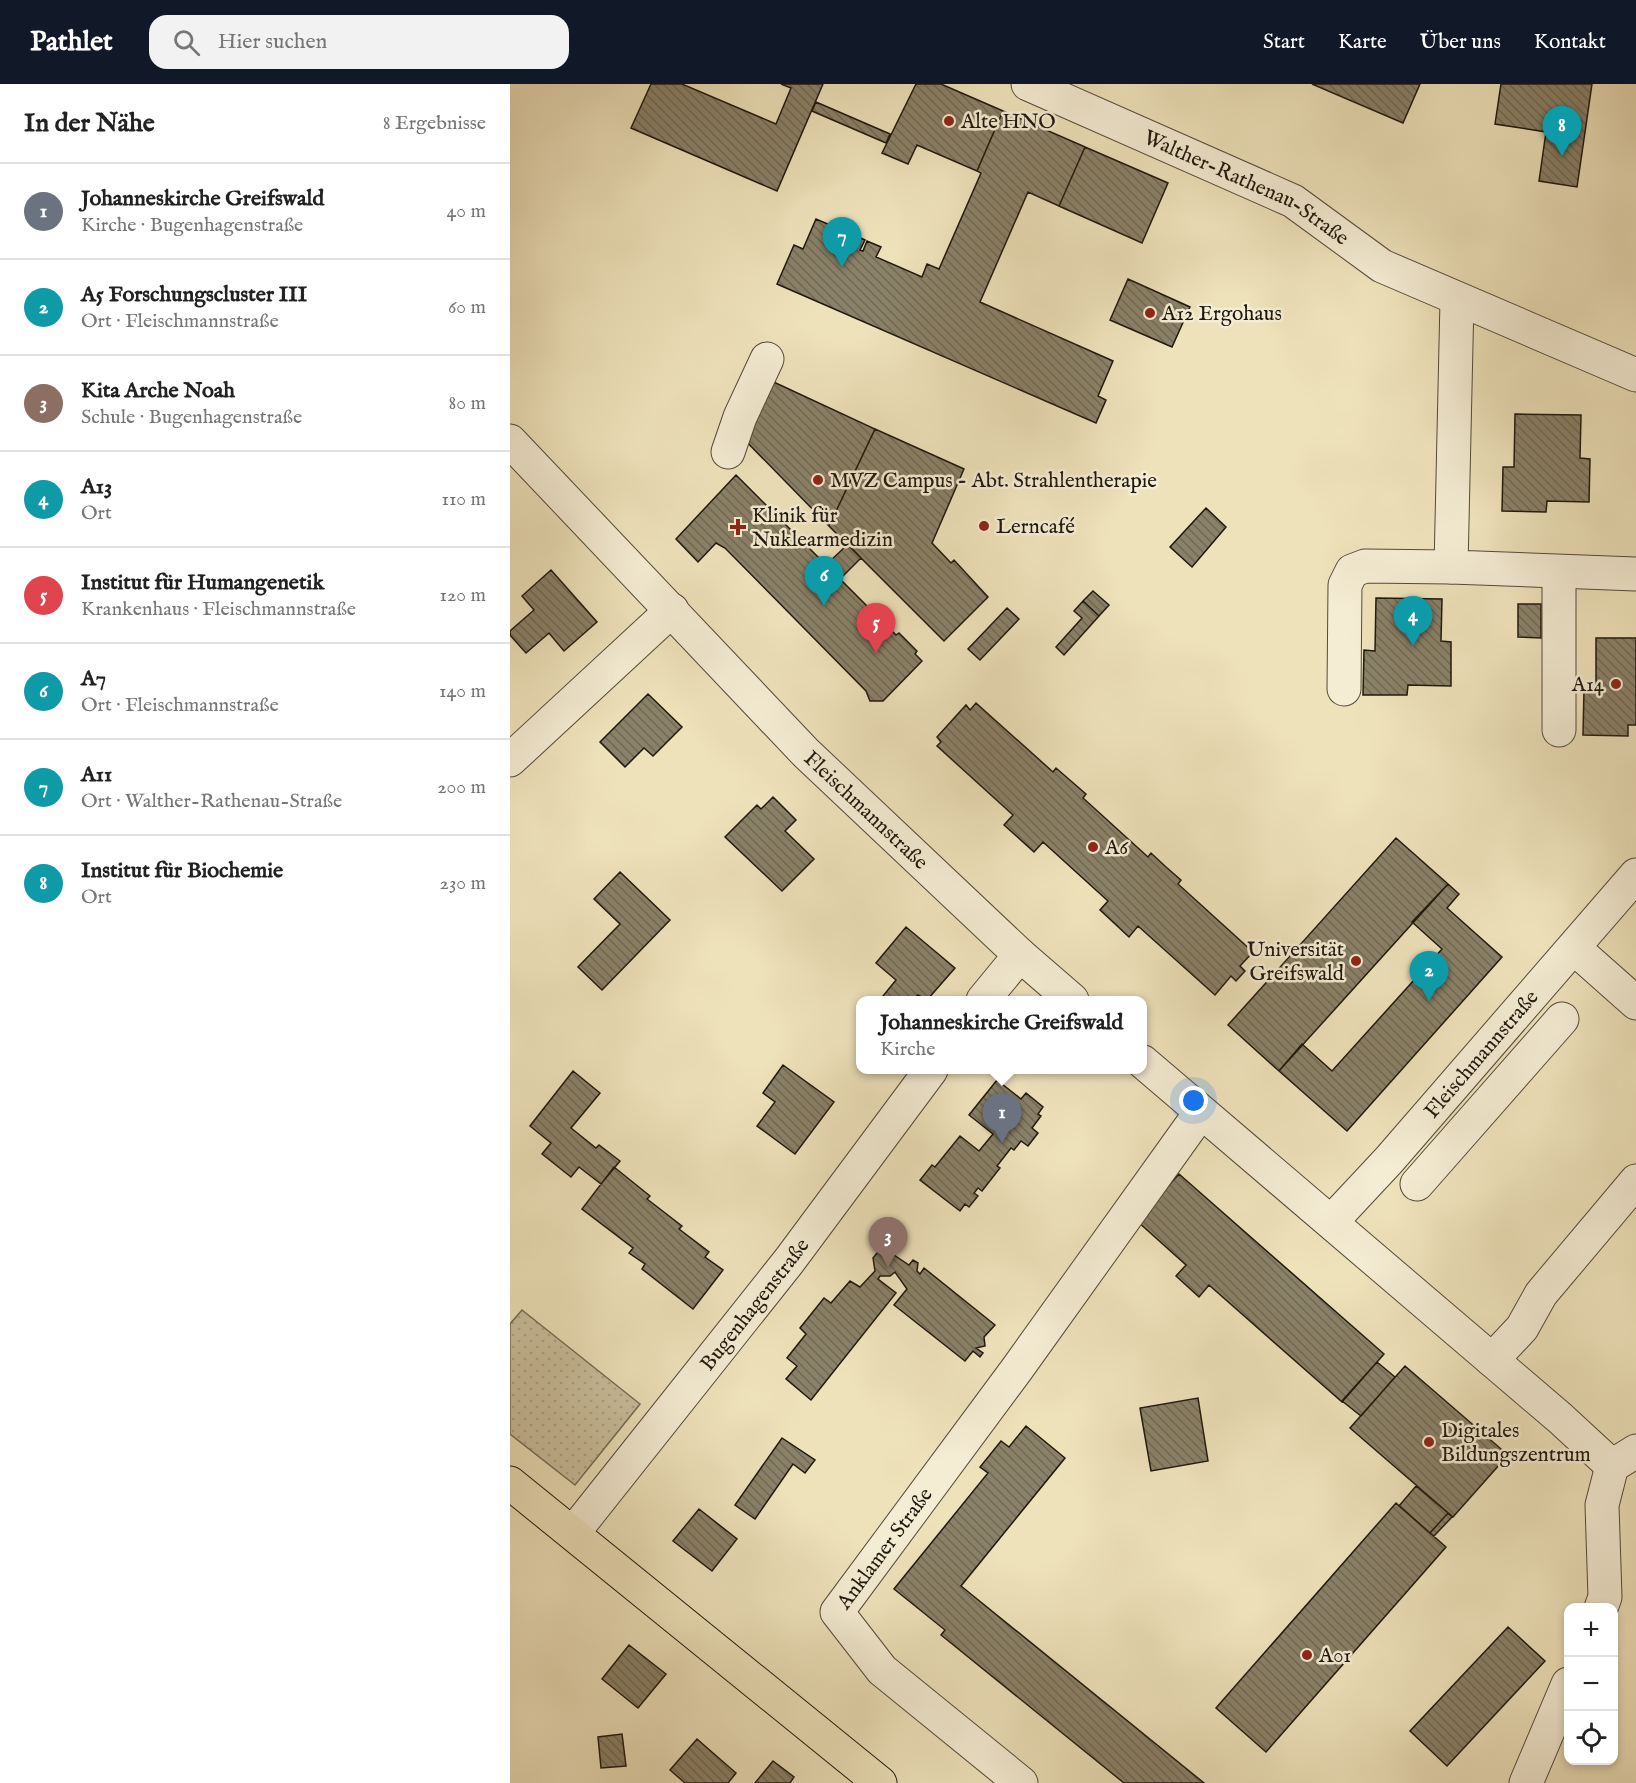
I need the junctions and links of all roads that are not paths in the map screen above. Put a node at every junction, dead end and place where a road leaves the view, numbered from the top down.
1 (1028, 84) edge
2 (1457, 300) junction
3 (766, 359) dead end
4 (1636, 375) edge
5 (510, 441) edge
6 (728, 452) dead end
7 (1451, 567) junction
8 (1559, 573) junction
9 (1636, 574) edge
10 (672, 610) junction
11 (1344, 688) dead end
12 (1559, 730) dead end
13 (510, 760) edge
14 (1636, 874) edge
15 (1574, 948) junction
16 (1020, 955) junction
17 (986, 996) edge
18 (1067, 996) edge
19 (1636, 1003) edge
20 (1562, 1019) dead end
21 (1147, 1065) edge
22 (929, 1074) edge
23 (1201, 1112) junction
24 (1636, 1181) edge
25 (1417, 1184) dead end
26 (1332, 1221) junction
27 (1484, 1353) junction
28 (1624, 1458) edge
29 (510, 1483) edge
30 (573, 1533) junction
31 (1602, 1603) edge
32 (1564, 1696) edge
33 (880, 1783) edge
34 (1021, 1783) edge
35 (1526, 1783) edge

1 - 2 street, Walther-Rathenau-Straße
2 - 4 street, Walther-Rathenau-Straße
2 - 7 street
3 - 6 street
5 - 10 street, Fleischmannstraße
7 - 8 street
7 - 11 street
8 - 9 street
8 - 12 street
10 - 13 street
10 - 16 street, Fleischmannstraße
14 - 15 street, Fleischmannstraße
15 - 19 street
15 - 26 street, Fleischmannstraße
16 - 17 street
16 - 18 street, Fleischmannstraße
20 - 25 street
21 - 23 street
22 - 30 street, Bugenhagenstraße
23 - 26 street
23 - 34 street, Anklamer Straße
24 - 27 street
26 - 27 street
27 - 28 street
28 - 31 street
29 - 30 main road
30 - 33 main road
32 - 35 street

